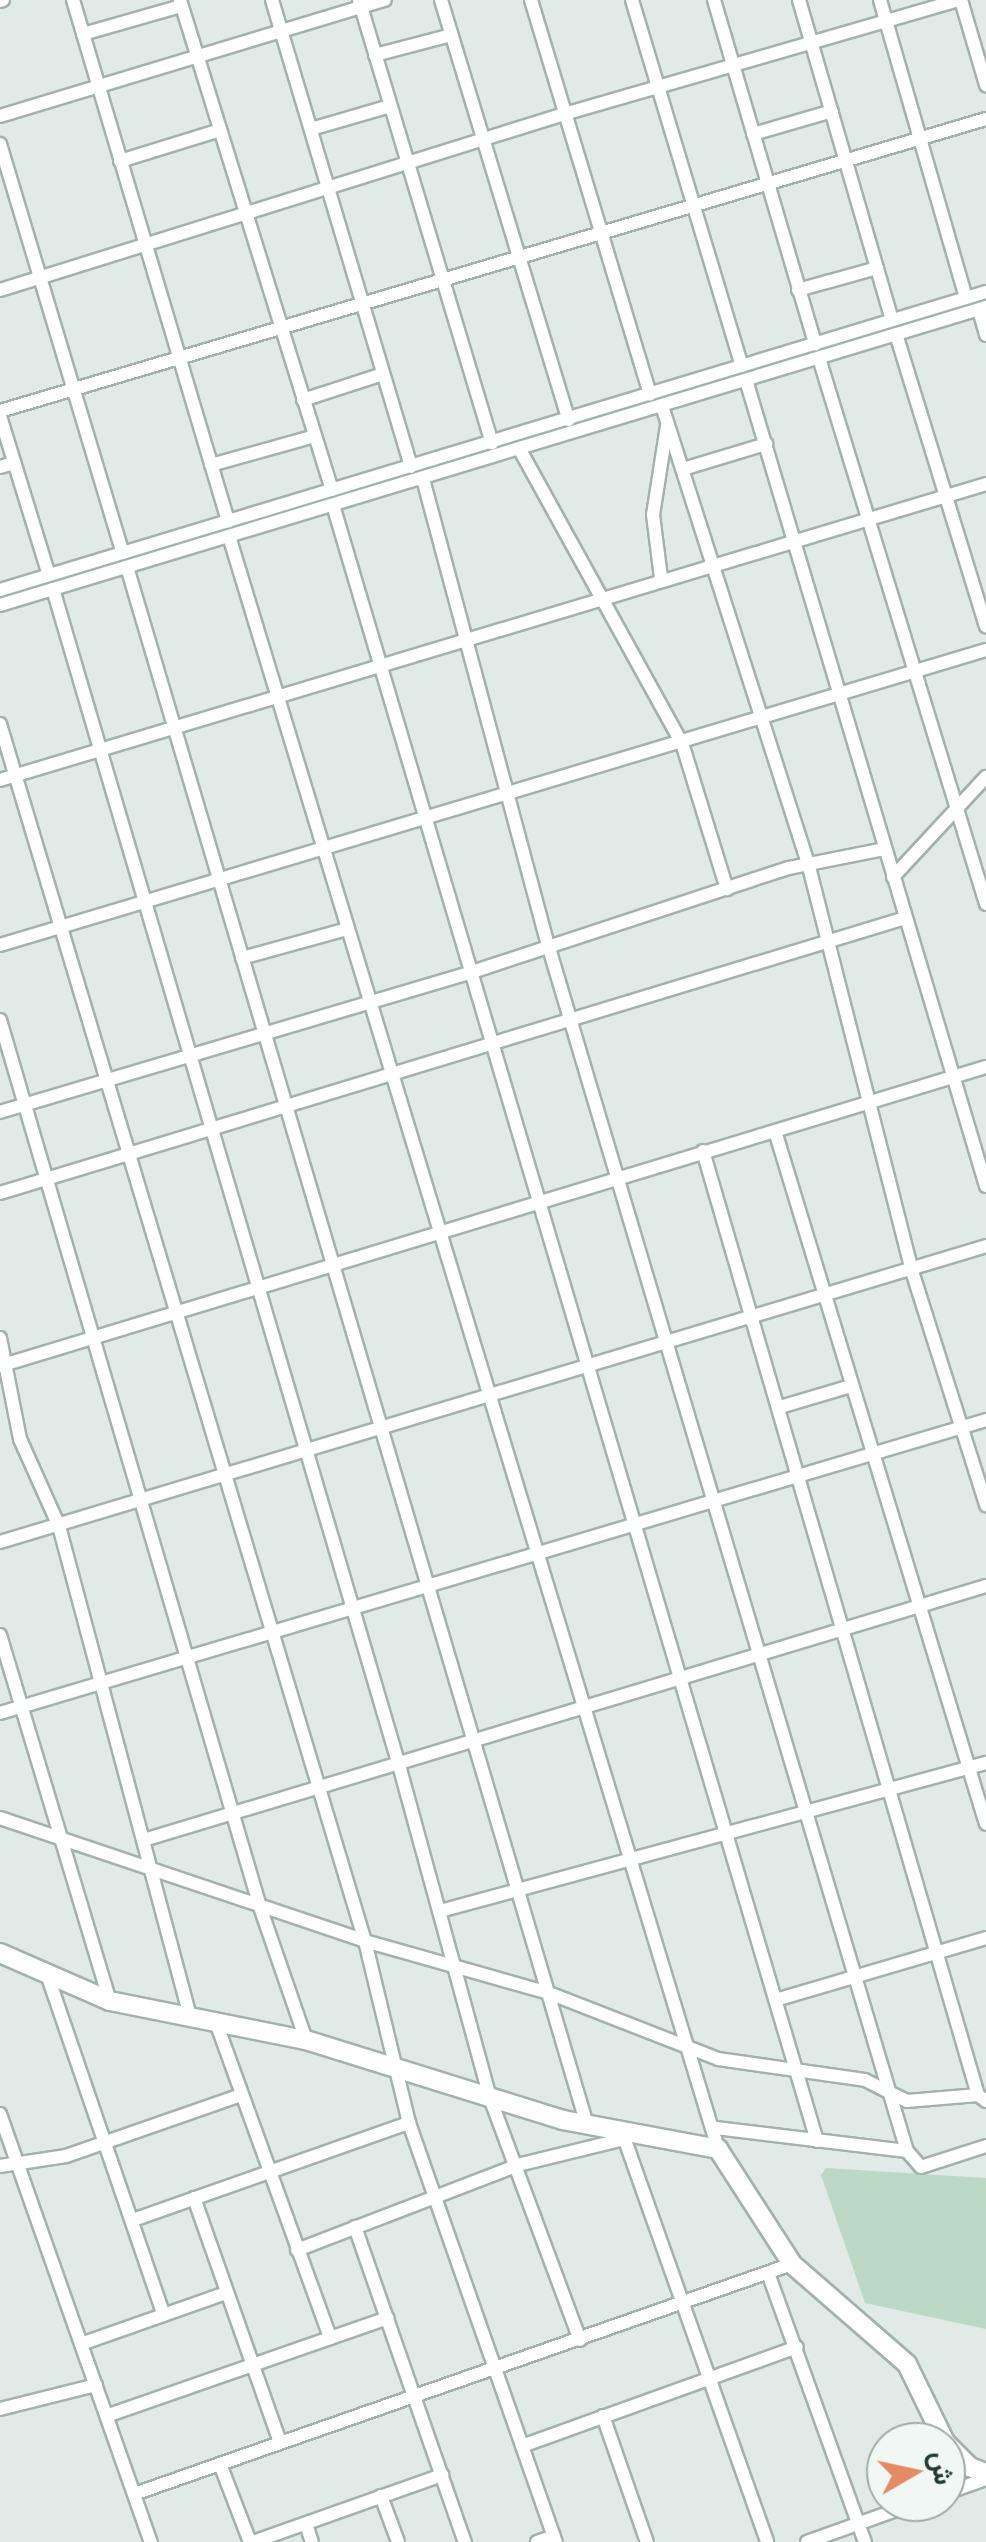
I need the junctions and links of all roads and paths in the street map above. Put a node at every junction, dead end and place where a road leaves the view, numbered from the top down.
1 (73, 0) edge
2 (272, 0) edge
3 (384, 0) edge
4 (441, 0) edge
5 (531, 0) edge
6 (632, 0) edge
7 (714, 0) edge
8 (799, 0) edge
9 (880, 0) edge
10 (961, 0) edge
11 (180, 3) edge
12 (360, 4) edge
13 (886, 21) junction
14 (282, 30) junction
15 (83, 34) junction
16 (450, 35) junction
17 (811, 43) junction
18 (196, 55) junction
19 (375, 56) junction
20 (982, 58) edge
21 (733, 65) junction
22 (986, 84) edge
23 (98, 86) junction
24 (659, 86) junction
25 (390, 106) junction
26 (832, 112) junction
27 (564, 114) junction
28 (0, 116) edge
29 (986, 118) edge
30 (312, 129) junction
31 (220, 130) junction
32 (753, 134) junction
33 (920, 139) junction
34 (484, 142) junction
35 (0, 144) edge
36 (846, 160) junction
37 (120, 161) junction
38 (408, 166) junction
39 (767, 183) junction
40 (329, 192) junction
41 (694, 205) junction
42 (246, 217) junction
43 (601, 233) junction
44 (146, 247) junction
45 (519, 256) junction
46 (877, 268) junction
47 (42, 278) junction
48 (442, 278) junction
49 (0, 290) edge
50 (798, 290) junction
51 (986, 292) edge
52 (966, 297) junction
53 (362, 303) junction
54 (982, 308) edge
55 (894, 327) junction
56 (280, 328) junction
57 (986, 334) edge
58 (817, 351) junction
59 (179, 360) junction
60 (744, 373) junction
61 (384, 374) junction
62 (75, 391) junction
63 (650, 394) junction
64 (303, 400) junction
65 (662, 406) junction
66 (0, 414) edge
67 (568, 420) junction
68 (668, 424) junction
69 (315, 436) junction
70 (492, 443) junction
71 (766, 444) junction
72 (520, 450) junction
73 (14, 462) junction
74 (211, 466) junction
75 (0, 467) edge
76 (411, 467) junction
77 (683, 470) junction
78 (423, 480) junction
79 (986, 484) edge
80 (332, 490) junction
81 (947, 496) junction
82 (333, 505) junction
83 (869, 519) junction
84 (228, 528) junction
85 (795, 542) junction
86 (125, 560) junction
87 (711, 563) junction
88 (661, 578) junction
89 (51, 582) junction
90 (0, 590) edge
91 (604, 596) junction
92 (0, 605) edge
93 (986, 626) edge
94 (465, 645) junction
95 (986, 650) edge
96 (381, 668) junction
97 (914, 672) junction
98 (839, 694) junction
99 (278, 700) junction
100 (762, 717) junction
101 (0, 724) edge
102 (174, 730) junction
103 (682, 744) junction
104 (97, 752) junction
105 (15, 776) junction
106 (986, 777) edge
107 (0, 780) edge
108 (506, 794) junction
109 (957, 806) junction
110 (426, 818) junction
111 (884, 849) junction
112 (322, 850) junction
113 (808, 863) junction
114 (892, 876) junction
115 (218, 882) junction
116 (727, 889) junction
117 (986, 904) edge
118 (141, 905) junction
119 (905, 918) junction
120 (60, 928) junction
121 (346, 929) junction
122 (0, 945) edge
123 (828, 945) junction
124 (549, 948) junction
125 (242, 958) junction
126 (472, 972) junction
127 (368, 1002) junction
128 (0, 1020) edge
129 (571, 1022) junction
130 (266, 1033) junction
131 (494, 1046) junction
132 (187, 1057) junction
133 (986, 1067) edge
134 (392, 1077) junction
135 (954, 1077) junction
136 (106, 1080) junction
137 (867, 1103) junction
138 (25, 1104) junction
139 (287, 1108) junction
140 (0, 1112) edge
141 (775, 1130) junction
142 (208, 1131) junction
143 (703, 1152) junction
144 (128, 1155) junction
145 (46, 1178) junction
146 (618, 1179) junction
147 (986, 1186) edge
148 (0, 1192) edge
149 (540, 1204) junction
150 (437, 1235) junction
151 (986, 1246) edge
152 (335, 1266) junction
153 (911, 1268) junction
154 (256, 1290) junction
155 (823, 1295) junction
156 (174, 1315) junction
157 (752, 1316) junction
158 (93, 1337) junction
159 (0, 1338) edge
160 (667, 1342) junction
161 (4, 1364) edge
162 (590, 1367) junction
163 (851, 1386) junction
164 (487, 1399) junction
165 (780, 1408) junction
166 (986, 1420) edge
167 (962, 1426) junction
168 (383, 1431) junction
169 (304, 1452) junction
170 (871, 1454) junction
171 (801, 1475) junction
172 (223, 1476) junction
173 (142, 1500) junction
174 (714, 1500) junction
175 (986, 1505) edge
176 (635, 1524) junction
177 (59, 1526) junction
178 (0, 1542) edge
179 (534, 1554) junction
180 (428, 1585) junction
181 (986, 1586) edge
182 (922, 1605) junction
183 (352, 1607) junction
184 (846, 1630) junction
185 (271, 1632) junction
186 (0, 1635) edge
187 (760, 1655) junction
188 (188, 1657) junction
189 (683, 1678) junction
190 (102, 1682) junction
191 (21, 1706) junction
192 (580, 1709) junction
193 (0, 1713) edge
194 (473, 1742) junction
195 (986, 1764) edge
196 (399, 1765) junction
197 (970, 1769) junction
198 (318, 1788) junction
199 (891, 1791) junction
200 (806, 1812) junction
201 (233, 1814) junction
202 (0, 1818) edge
203 (986, 1824) edge
204 (730, 1834) junction
205 (58, 1836) junction
206 (147, 1840) junction
207 (629, 1862) junction
208 (156, 1869) junction
209 (521, 1892) junction
210 (260, 1907) junction
211 (440, 1912) junction
212 (0, 1936) edge
213 (986, 1938) edge
214 (364, 1941) junction
215 (940, 1951) junction
216 (3, 1955) edge
217 (456, 1966) junction
218 (857, 1974) junction
219 (48, 1976) junction
220 (549, 1994) junction
221 (778, 1999) junction
222 (110, 2000) junction
223 (191, 2020) junction
224 (217, 2024) junction
225 (306, 2040) junction
226 (693, 2048) junction
227 (394, 2068) junction
228 (798, 2072) junction
229 (892, 2088) junction
230 (242, 2095) junction
231 (490, 2098) junction
232 (982, 2098) edge
233 (0, 2114) edge
234 (409, 2123) junction
235 (587, 2125) junction
236 (716, 2128) junction
237 (622, 2134) junction
238 (817, 2141) junction
239 (106, 2144) junction
240 (986, 2146) edge
241 (718, 2149) junction
242 (907, 2151) junction
243 (518, 2165) junction
244 (0, 2166) edge
245 (20, 2167) junction
246 (268, 2171) junction
247 (438, 2196) junction
248 (194, 2198) junction
249 (133, 2220) junction
250 (355, 2227) junction
251 (297, 2250) junction
252 (792, 2264) junction
253 (768, 2273) junction
254 (226, 2293) junction
255 (683, 2305) junction
256 (164, 2314) junction
257 (388, 2318) junction
258 (330, 2338) junction
259 (580, 2340) junction
260 (81, 2344) junction
261 (796, 2347) junction
262 (251, 2363) junction
263 (497, 2368) junction
264 (711, 2377) junction
265 (96, 2385) junction
266 (414, 2396) junction
267 (0, 2409) edge
268 (108, 2415) junction
269 (603, 2416) junction
270 (936, 2422) edge
271 (280, 2442) junction
272 (522, 2446) junction
273 (220, 2464) junction
274 (442, 2475) junction
275 (138, 2494) junction
276 (381, 2496) junction
277 (866, 2520) edge
278 (858, 2523) junction
279 (306, 2524) junction
280 (555, 2539) edge
281 (151, 2542) edge
282 (252, 2542) edge
283 (312, 2542) edge
284 (398, 2542) edge
285 (465, 2542) edge
286 (537, 2542) edge
287 (647, 2542) edge
288 (768, 2542) edge
289 (807, 2542) edge
290 (864, 2542) edge

1 - 15 street
2 - 14 street
3 - 12 street
4 - 16 street
5 - 27 street
6 - 24 street
7 - 21 street
8 - 17 street
9 - 13 street
10 - 13 street
10 - 20 street
11 - 15 street
11 - 18 street
12 - 14 street
12 - 19 street
13 - 17 street
13 - 33 street
14 - 18 street
14 - 30 street
15 - 23 street
16 - 19 street
16 - 34 street
17 - 21 street
17 - 26 street
18 - 23 street
18 - 31 street
19 - 25 street
20 - 22 street
21 - 24 street
21 - 32 street
23 - 28 street
23 - 37 street
24 - 27 street
24 - 41 street
25 - 30 street
25 - 38 street
26 - 32 street
26 - 36 street
27 - 34 street
27 - 43 street
29 - 33 street
30 - 40 street
31 - 37 street
31 - 42 street
32 - 39 street
33 - 36 street
33 - 52 street
34 - 38 street
34 - 45 street
35 - 47 street
36 - 39 street
36 - 46 street
37 - 44 street
38 - 40 street
38 - 48 street
39 - 41 street
39 - 50 street
40 - 42 street
40 - 53 street
41 - 43 street
41 - 60 street
42 - 44 street
42 - 56 street
43 - 45 street
43 - 63 street
44 - 47 street
44 - 59 street
45 - 48 street
45 - 67 street
46 - 50 street
46 - 55 street
47 - 49 street
47 - 62 street
48 - 53 street
48 - 70 street
50 - 58 street
51 - 52 street
52 - 55 street
53 - 56 street
53 - 61 street
54 - 55 street
54 - 57 street
55 - 58 street
55 - 81 street
56 - 59 street
56 - 64 street
58 - 60 street
58 - 83 street
59 - 62 street
59 - 74 street
60 - 63 street
60 - 65 street
60 - 71 street
61 - 64 street
61 - 76 street
62 - 66 street
62 - 86 street
63 - 67 street
64 - 69 street
65 - 68 street
65 - 72 street
66 - 73 street
67 - 70 street
68 - 77 street
68 - 88 street
69 - 74 street
69 - 80 street
70 - 76 street
71 - 77 street
71 - 85 street
72 - 78 street
72 - 91 street
73 - 75 street
73 - 89 street
74 - 84 street
76 - 80 street
77 - 87 street
78 - 82 street
78 - 94 street
79 - 81 street
80 - 84 street
81 - 83 street
81 - 93 street
82 - 84 street
82 - 96 street
83 - 85 street
83 - 97 street
84 - 86 street
84 - 99 street
85 - 87 street
85 - 98 street
86 - 89 street
86 - 102 street
87 - 88 street
87 - 100 street
88 - 91 street
89 - 90 street
89 - 92 street
89 - 104 street
91 - 94 street
91 - 103 street
94 - 96 street
94 - 108 street
95 - 97 street
96 - 99 street
96 - 110 street
97 - 98 street
97 - 109 street
98 - 100 street
98 - 111 street
99 - 102 street
99 - 112 street
100 - 103 street
100 - 113 street
101 - 105 street
102 - 104 street
102 - 115 street
103 - 108 street
103 - 116 street
104 - 105 street
104 - 118 street
105 - 107 street
105 - 120 street
106 - 109 street
108 - 110 street
108 - 124 street
109 - 114 street
109 - 117 street
110 - 112 street
110 - 126 street
111 - 113 street
111 - 114 street
112 - 115 street
112 - 121 street
113 - 116 street
113 - 123 street
114 - 119 street
115 - 118 street
115 - 125 street
116 - 124 street
118 - 120 street
118 - 132 street
119 - 123 street
119 - 135 street
120 - 122 street
120 - 136 street
121 - 125 street
121 - 127 street
123 - 129 street
123 - 137 street
124 - 126 street
124 - 129 street
125 - 130 street
126 - 127 street
126 - 131 street
127 - 130 street
127 - 134 street
128 - 138 street
129 - 131 street
129 - 146 street
130 - 132 street
130 - 139 street
131 - 134 street
131 - 149 street
132 - 136 street
132 - 142 street
133 - 135 street
134 - 139 street
134 - 150 street
135 - 137 street
135 - 147 street
136 - 138 street
136 - 144 street
137 - 141 street
137 - 153 street
138 - 140 street
138 - 145 street
139 - 142 street
139 - 152 street
141 - 143 street
141 - 155 street
142 - 144 street
142 - 154 street
143 - 146 street
143 - 157 street
144 - 145 street
144 - 156 street
145 - 148 street
145 - 158 street
146 - 149 street
146 - 160 street
149 - 150 street
149 - 162 street
150 - 152 street
150 - 164 street
151 - 153 street
152 - 154 street
152 - 168 street
153 - 155 street
153 - 167 street
154 - 156 street
154 - 169 street
155 - 157 street
155 - 163 street
156 - 158 street
156 - 172 street
157 - 160 street
157 - 165 street
158 - 161 street
158 - 173 street
159 - 161 street
160 - 162 street
160 - 174 street
161 - 177 street
162 - 164 street
162 - 176 street
163 - 165 street
163 - 170 street
164 - 168 street
164 - 179 street
165 - 171 street
166 - 167 street
167 - 170 street
167 - 175 street
168 - 169 street
168 - 180 street
169 - 172 street
169 - 183 street
170 - 171 street
170 - 182 street
171 - 174 street
171 - 184 street
172 - 173 street
172 - 185 street
173 - 177 street
173 - 188 street
174 - 176 street
174 - 187 street
176 - 179 street
176 - 189 street
177 - 178 street
177 - 190 street
179 - 180 street
179 - 192 street
180 - 183 street
180 - 194 street
181 - 182 street
182 - 184 street
182 - 197 street
183 - 185 street
183 - 196 street
184 - 187 street
184 - 199 street
185 - 188 street
185 - 198 street
186 - 191 street
187 - 189 street
187 - 200 street
188 - 190 street
188 - 201 street
189 - 192 street
189 - 204 street
190 - 191 street
190 - 206 street
191 - 193 street
191 - 205 street
192 - 194 street
192 - 207 street
194 - 196 street
194 - 209 street
195 - 197 street
196 - 198 street
196 - 211 street
197 - 199 street
197 - 203 street
198 - 201 street
198 - 214 street
199 - 200 street
199 - 215 street
200 - 204 street
200 - 218 street
201 - 206 street
201 - 210 street
202 - 205 street
204 - 207 street
204 - 221 street
205 - 208 street
205 - 222 street
206 - 208 street
207 - 209 street
207 - 226 street
208 - 210 street
208 - 223 street
209 - 211 street
209 - 220 street
210 - 214 street
210 - 225 street
211 - 217 street
212 - 216 street
213 - 215 street
214 - 217 street
214 - 227 street
215 - 218 street
215 - 232 street
216 - 219 street
217 - 220 street
217 - 231 street
218 - 221 street
218 - 229 street
219 - 222 street
219 - 239 street
220 - 226 street
220 - 235 street
221 - 228 street
222 - 223 street
223 - 224 street
224 - 225 street
224 - 230 street
225 - 227 street
226 - 228 street
226 - 236 street
227 - 231 street
227 - 234 street
228 - 229 street
228 - 238 street
229 - 232 street
229 - 242 street
230 - 239 street
230 - 246 street
231 - 235 street
231 - 243 street
233 - 245 street
234 - 246 street
234 - 247 street
235 - 237 street
236 - 238 street
236 - 241 street
237 - 241 street
237 - 243 street
237 - 255 street
238 - 242 street
239 - 245 street
239 - 249 street
240 - 242 street
241 - 252 street
243 - 247 street
243 - 259 street
244 - 245 street
245 - 260 street
246 - 248 street
246 - 251 street
247 - 250 street
247 - 263 street
248 - 249 street
248 - 254 street
249 - 256 street
250 - 251 street
250 - 257 street
251 - 258 street
252 - 253 street
252 - 270 street
253 - 255 street
253 - 261 street
254 - 256 street
254 - 262 street
255 - 259 street
255 - 264 street
256 - 260 street
257 - 258 street
257 - 266 street
258 - 262 street
259 - 263 street
260 - 265 street
261 - 264 street
261 - 278 street
262 - 268 street
262 - 271 street
263 - 266 street
263 - 272 street
264 - 269 street
264 - 288 street
265 - 267 street
265 - 268 street
266 - 271 street
266 - 274 street
268 - 275 street
269 - 272 street
269 - 287 street
271 - 273 street
272 - 280 street
273 - 275 street
273 - 282 street
274 - 276 street
274 - 285 street
275 - 281 street
276 - 279 street
276 - 284 street
277 - 278 street
278 - 289 street
278 - 290 street
279 - 282 street
279 - 283 street
280 - 286 street

